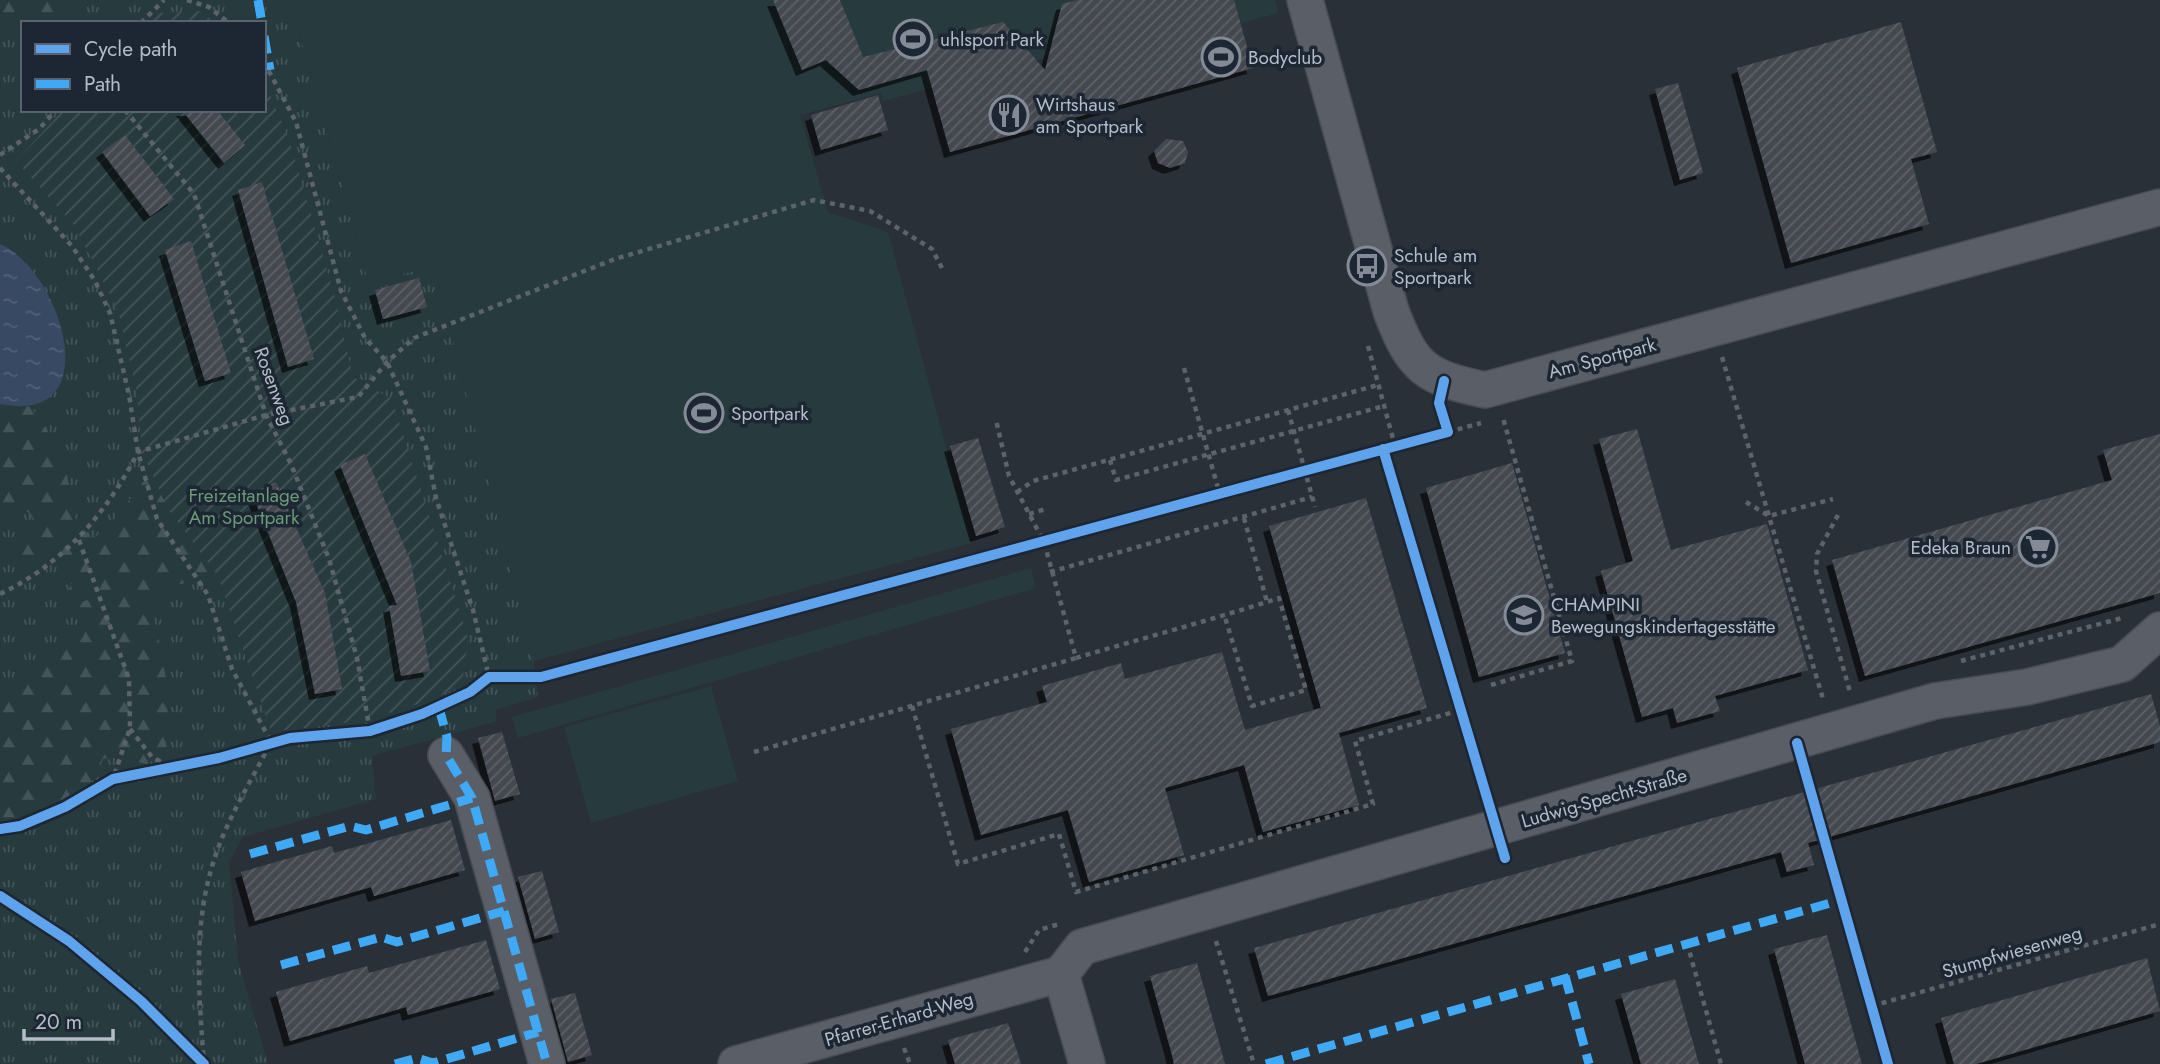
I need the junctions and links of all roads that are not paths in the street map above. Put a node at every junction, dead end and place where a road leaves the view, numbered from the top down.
1 (1305, 0) edge
2 (2160, 207) edge
3 (2160, 630) edge
4 (446, 755) dead end
5 (1061, 974) junction
6 (547, 1064) edge
7 (736, 1064) edge
8 (1087, 1064) edge

1 - 2 street, Am Sportpark
3 - 5 street, Ludwig-Specht-Straße
4 - 6 street
5 - 7 street, Pfarrer-Erhard-Weg
5 - 8 street

